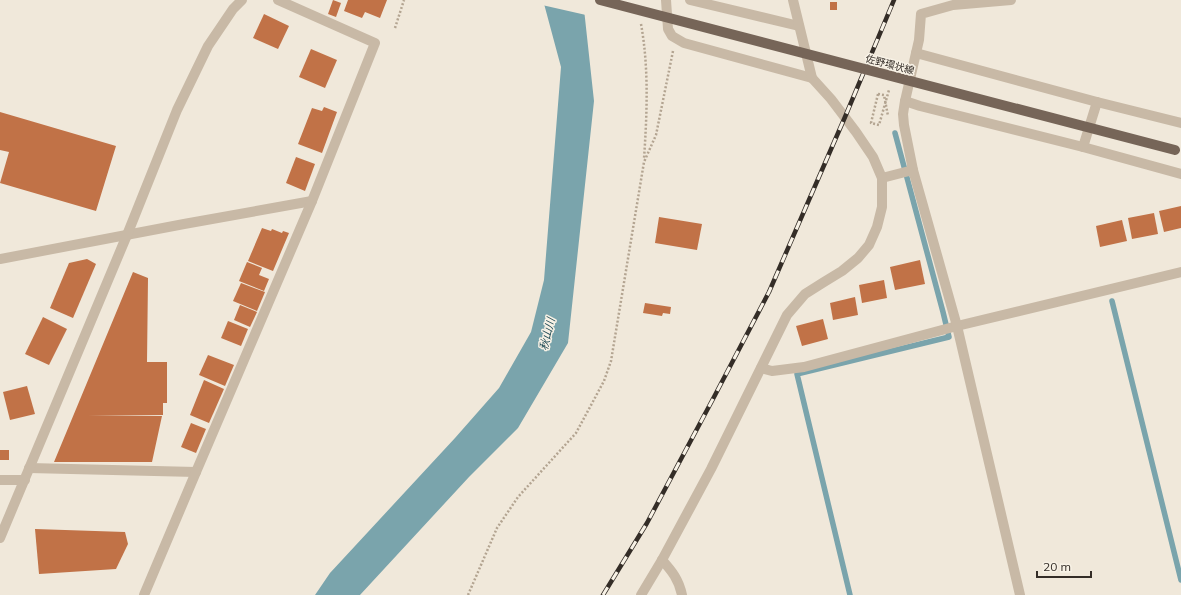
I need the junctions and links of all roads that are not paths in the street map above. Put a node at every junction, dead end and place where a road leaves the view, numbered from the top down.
1 (242, 0) edge
2 (278, 0) edge
3 (600, 0) edge
4 (666, 0) edge
5 (690, 0) edge
6 (793, 0) edge
7 (1011, 0) edge
8 (799, 26) junction
9 (916, 53) junction
10 (812, 78) junction
11 (905, 101) junction
12 (1097, 102) junction
13 (1181, 124) edge
14 (1083, 147) junction
15 (1175, 150) dead end
16 (914, 170) junction
17 (1181, 174) edge
18 (882, 178) junction
19 (312, 201) junction
20 (127, 235) junction
21 (0, 259) edge
22 (1181, 272) edge
23 (957, 326) junction
24 (761, 368) junction
25 (29, 468) junction
26 (196, 472) junction
27 (0, 480) edge
28 (25, 480) junction
29 (0, 538) edge
30 (662, 560) junction
31 (144, 595) edge
32 (641, 595) edge
33 (682, 595) edge
34 (1020, 595) edge

1 - 20 street
2 - 19 street
3 - 15 main road, 佐野環状線, bridge
4 - 10 street
5 - 8 street
6 - 8 street
7 - 9 street
8 - 10 street
9 - 11 street
9 - 12 street
10 - 18 street
11 - 14 street
11 - 16 street
12 - 13 street
12 - 14 street
14 - 17 street
16 - 18 street
16 - 23 street
18 - 24 street
19 - 20 street
19 - 26 street
20 - 21 street
20 - 25 street
22 - 23 street
23 - 24 street
23 - 34 street
24 - 30 street
25 - 26 street
25 - 28 street
26 - 31 street
27 - 28 street
28 - 29 street
30 - 32 street
30 - 33 street

